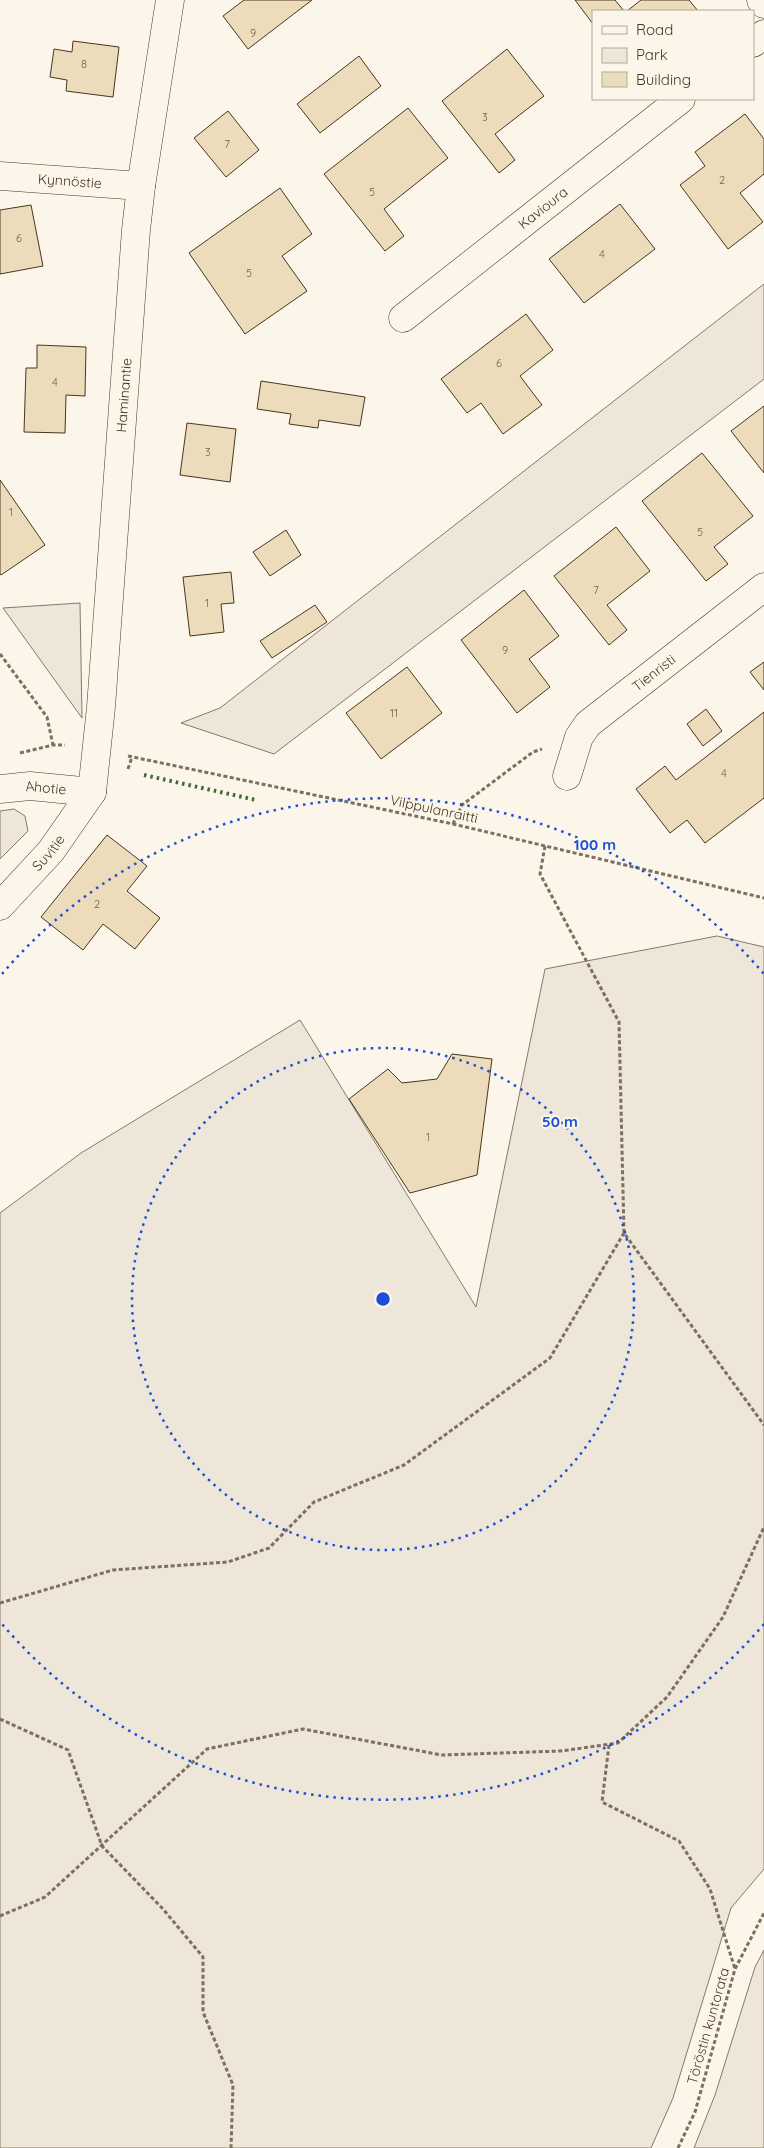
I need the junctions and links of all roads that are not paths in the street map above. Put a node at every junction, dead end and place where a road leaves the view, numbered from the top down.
1 (170, 0) edge
2 (761, 0) edge
3 (764, 4) edge
4 (764, 34) edge
5 (754, 42) edge
6 (680, 100) edge
7 (0, 176) edge
8 (140, 186) junction
9 (403, 318) dead end
10 (764, 587) edge
11 (567, 776) dead end
12 (0, 789) edge
13 (92, 792) junction
14 (0, 906) edge

1 - 8 street, Haminantie
2 - 3 street
4 - 5 street
6 - 9 street, Kavioura
7 - 8 street, Kynnöstie
8 - 13 street, Haminantie
10 - 11 street, Tienristi
12 - 13 street, Ahotie
13 - 14 street, Suvitie

